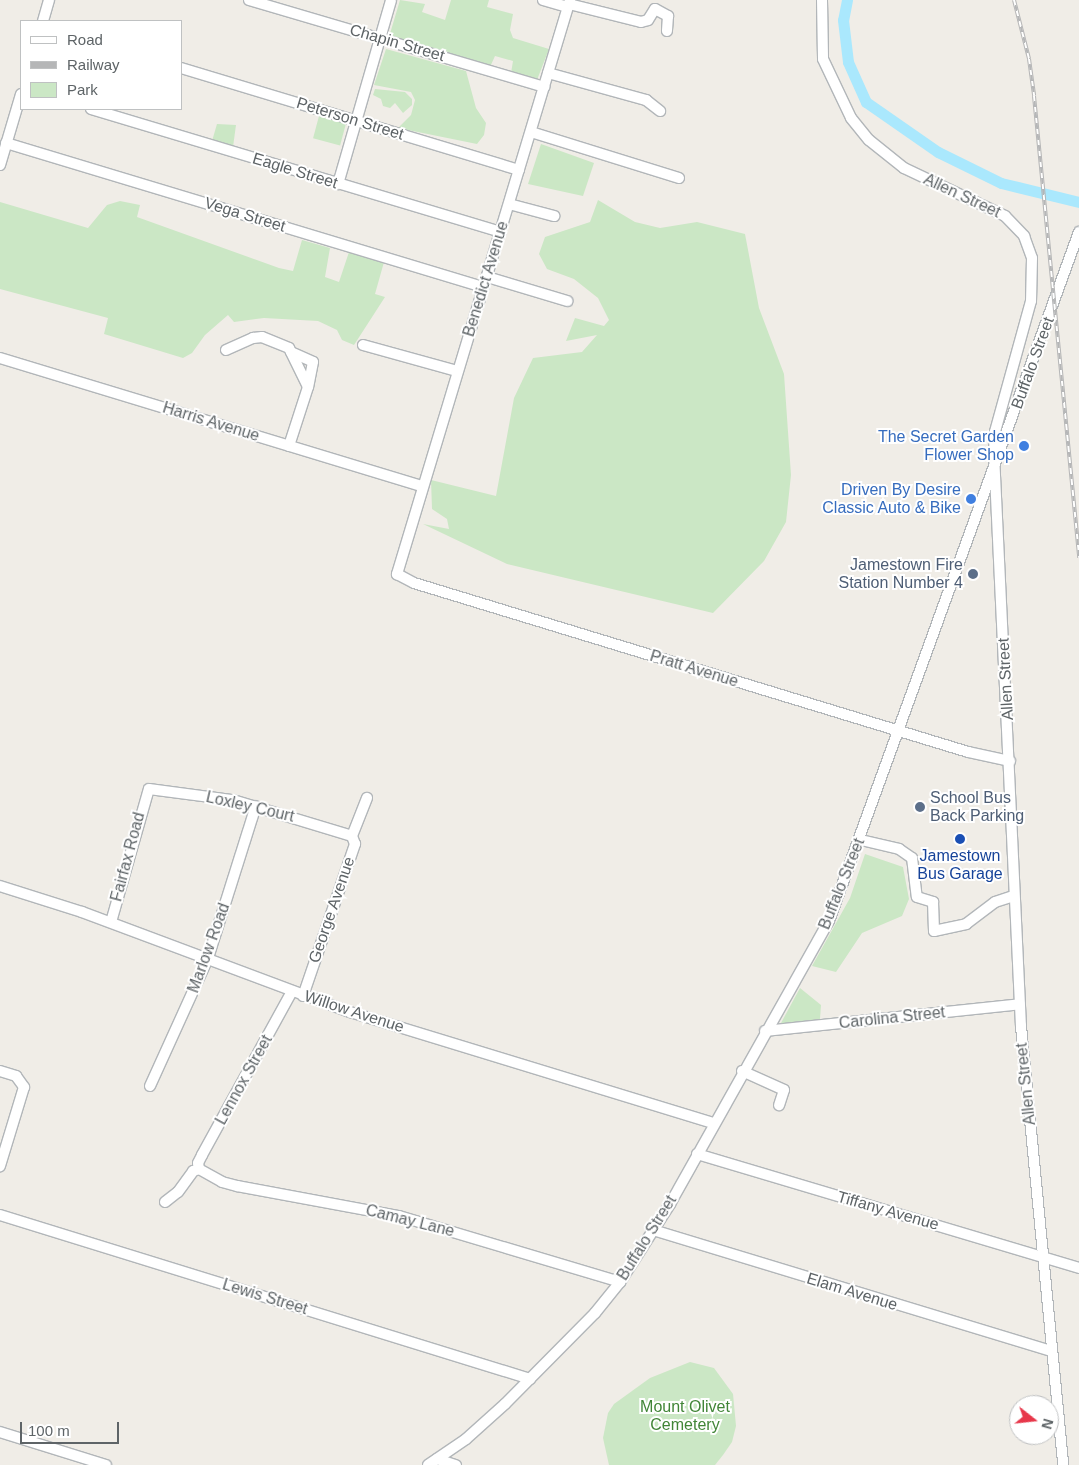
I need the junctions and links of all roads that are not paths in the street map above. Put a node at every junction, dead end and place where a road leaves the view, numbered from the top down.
1 (50, 0) edge
2 (249, 0) edge
3 (391, 0) edge
4 (543, 0) edge
5 (822, 0) edge
6 (569, 4) edge
7 (43, 20) edge
8 (668, 31) dead end
9 (379, 38) junction
10 (182, 68) edge
11 (548, 73) junction
12 (544, 87) junction
13 (20, 97) edge
14 (93, 110) edge
15 (660, 111) dead end
16 (356, 120) junction
17 (531, 132) junction
18 (6, 143) junction
19 (0, 165) edge
20 (519, 170) junction
21 (679, 178) dead end
22 (338, 184) junction
23 (509, 204) junction
24 (554, 216) dead end
25 (501, 232) junction
26 (1079, 232) edge
27 (1073, 250) junction
28 (1079, 259) edge
29 (485, 282) junction
30 (567, 301) dead end
31 (363, 345) dead end
32 (226, 350) dead end
33 (0, 358) edge
34 (457, 371) junction
35 (997, 425) junction
36 (1010, 428) junction
37 (289, 446) junction
38 (995, 470) junction
39 (421, 486) junction
40 (400, 557) joint
41 (900, 732) junction
42 (1010, 761) junction
43 (146, 792) joint
44 (368, 798) dead end
45 (256, 806) junction
46 (352, 836) junction
47 (861, 840) junction
48 (0, 886) edge
49 (1013, 896) junction
50 (111, 922) junction
51 (208, 958) junction
52 (292, 991) junction
53 (304, 996) junction
54 (1020, 1004) junction
55 (765, 1031) junction
56 (742, 1071) junction
57 (0, 1072) edge
58 (150, 1086) dead end
59 (779, 1105) dead end
60 (713, 1123) junction
61 (697, 1154) junction
62 (0, 1166) edge
63 (199, 1169) junction
64 (165, 1202) dead end
65 (0, 1215) edge
66 (654, 1230) junction
67 (1043, 1257) junction
68 (1079, 1268) edge
69 (620, 1282) junction
70 (1052, 1351) junction
71 (530, 1379) junction
72 (0, 1432) edge
73 (437, 1459) junction
74 (106, 1465) edge
75 (428, 1465) edge
76 (456, 1465) edge
77 (1062, 1465) edge

1 - 7 street
2 - 9 street, Chapin Street
3 - 9 street
4 - 6 street
5 - 35 street, Allen Street
6 - 8 street
6 - 11 street, Benedict Avenue
9 - 12 street, Chapin Street
9 - 16 street
10 - 16 street, Peterson Street
11 - 12 street, Benedict Avenue
11 - 15 street
12 - 17 street, Benedict Avenue
13 - 18 street
14 - 22 street, Eagle Street
16 - 20 street, Peterson Street
16 - 22 street
17 - 20 street, Benedict Avenue
17 - 21 street
18 - 19 street
18 - 29 street, Vega Street
20 - 23 street, Benedict Avenue
22 - 25 street, Eagle Street
23 - 24 street
23 - 25 street, Benedict Avenue
25 - 29 street, Benedict Avenue
26 - 27 street, Buffalo Street
27 - 28 street
27 - 36 street, Buffalo Street
29 - 30 street, Vega Street
29 - 34 street, Benedict Avenue
31 - 34 street
32 - 37 street
33 - 37 street, Harris Avenue
34 - 39 street, Benedict Avenue
35 - 36 street
35 - 38 street, Allen Street
36 - 38 street, Buffalo Street
37 - 39 street, Harris Avenue
38 - 41 street, Buffalo Street
38 - 42 street, Allen Street
39 - 40 street, Benedict Avenue
40 - 41 street, Pratt Avenue
41 - 42 street, Pratt Avenue
41 - 47 street, Buffalo Street
42 - 49 street, Allen Street
43 - 45 street, Loxley Court
43 - 50 street, Fairfax Road
44 - 46 street, George Avenue
45 - 46 street, Loxley Court
45 - 51 street, Marlow Road
46 - 53 street, George Avenue
47 - 49 street
47 - 55 street, Buffalo Street
48 - 50 street, Willow Avenue
49 - 54 street, Allen Street
50 - 51 street, Willow Avenue
51 - 52 street, Willow Avenue
51 - 58 street, Marlow Road
52 - 53 street, Willow Avenue
52 - 63 street, Lennox Street
53 - 60 street, Willow Avenue
54 - 55 street, Carolina Street
54 - 67 street, Allen Street
55 - 56 street, Buffalo Street
56 - 59 street
56 - 60 street, Buffalo Street
57 - 62 street
60 - 61 street, Buffalo Street
61 - 66 street, Buffalo Street
61 - 67 street, Tiffany Avenue
63 - 64 street
63 - 69 street, Camay Lane
65 - 71 street, Lewis Street
66 - 69 street, Buffalo Street
66 - 70 street, Elam Avenue
67 - 68 street, Tiffany Avenue
67 - 70 street, Allen Street
69 - 71 street, Buffalo Street
70 - 77 street, Allen Street
71 - 73 street, Buffalo Street
72 - 74 street
73 - 75 street, Buffalo Street
73 - 76 street

